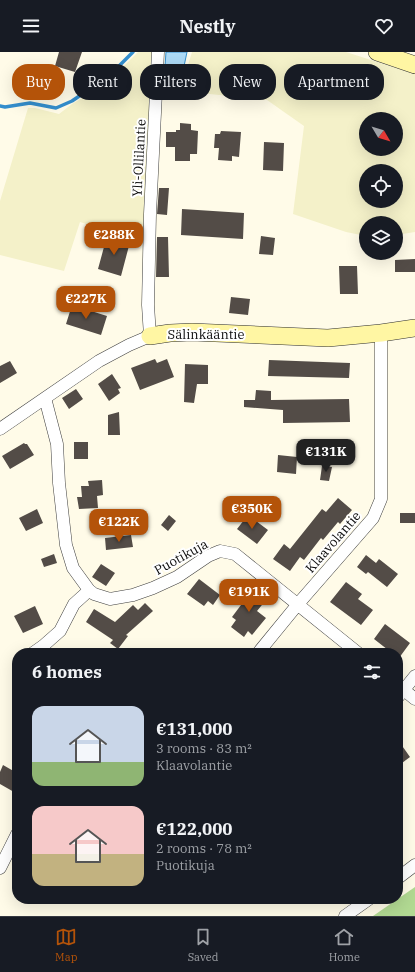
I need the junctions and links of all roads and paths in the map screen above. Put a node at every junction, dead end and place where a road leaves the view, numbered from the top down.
1 (158, 52) edge
2 (377, 52) edge
3 (415, 65) edge
4 (415, 328) edge
5 (381, 333) junction
6 (150, 336) junction
7 (45, 398) junction
8 (0, 429) edge
9 (89, 590) junction
10 (298, 604) junction
11 (40, 648) edge
12 (262, 648) edge
13 (352, 648) edge
14 (415, 676) edge
15 (403, 688) edge
16 (403, 693) edge
17 (415, 699) edge
18 (12, 844) edge
19 (415, 865) edge
20 (0, 868) edge
21 (403, 874) edge
22 (362, 904) edge
23 (345, 916) edge

1 - 6 street, Yli-Ollilantie
2 - 3 street
4 - 5 street, Sälinkääntie
5 - 6 street, Sälinkääntie
5 - 10 street, Klaavolantie
6 - 7 street, Sälinkääntie
7 - 8 street, Sälinkääntie
7 - 9 street, Puotikuja
9 - 10 street, Puotikuja
9 - 11 street
10 - 12 street, Klaavolantie
10 - 13 street, Puotikuja
14 - 15 street
16 - 17 street
18 - 20 street
19 - 21 street
22 - 23 street

